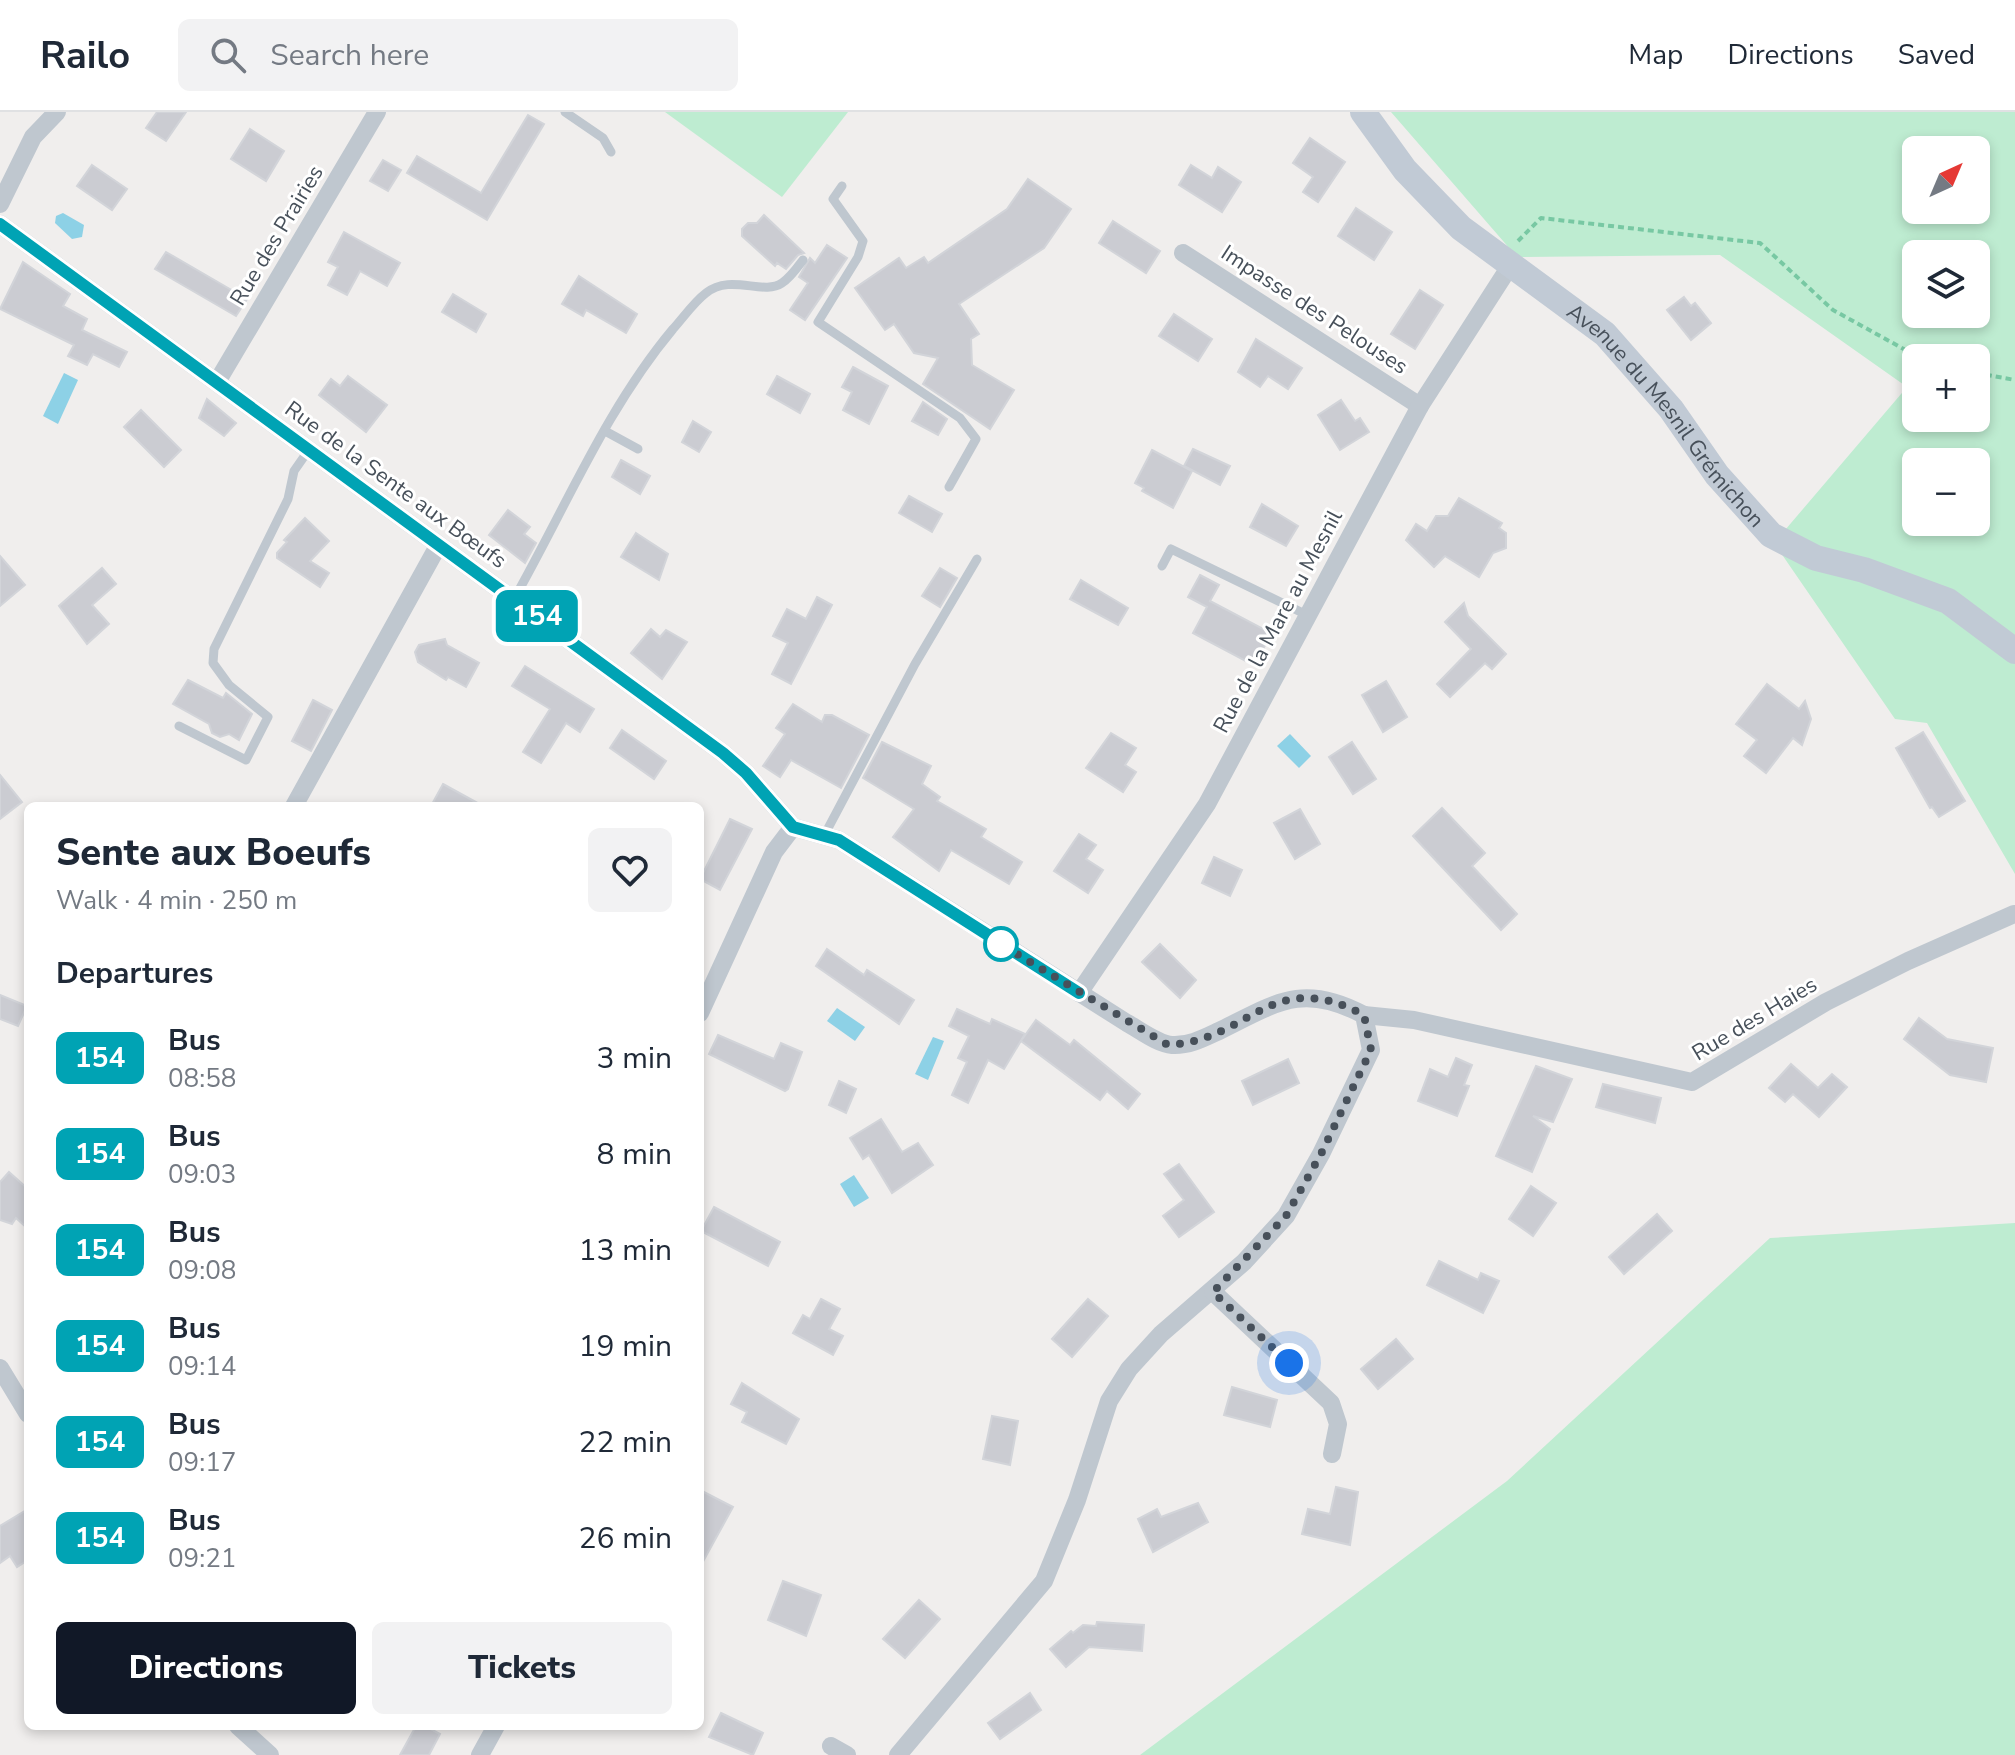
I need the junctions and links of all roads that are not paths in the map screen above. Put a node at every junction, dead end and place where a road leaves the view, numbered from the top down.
1 (57, 112) edge
2 (377, 112) edge
3 (565, 112) edge
4 (1363, 112) edge
5 (611, 152) dead end
6 (842, 186) dead end
7 (0, 204) edge
8 (0, 224) edge
9 (1183, 253) dead end
10 (1510, 258) junction
11 (803, 260) dead end
12 (217, 382) junction
13 (1420, 406) junction
14 (605, 431) junction
15 (638, 449) dead end
16 (308, 451) junction
17 (949, 487) dead end
18 (438, 546) junction
19 (977, 559) dead end
20 (1162, 566) dead end
21 (514, 599) junction
22 (1307, 615) junction
23 (2015, 651) edge
24 (179, 726) dead end
25 (296, 802) edge
26 (793, 827) junction
27 (825, 834) junction
28 (2014, 914) edge
29 (1079, 993) junction
30 (704, 1004) edge
31 (1364, 1015) junction
32 (1213, 1292) junction
33 (0, 1368) edge
34 (24, 1407) edge
35 (1332, 1454) dead end
36 (242, 1730) edge
37 (494, 1730) edge
38 (270, 1755) edge
39 (480, 1755) edge
40 (898, 1755) edge

1 - 7 street
2 - 12 street, Rue des Prairies
3 - 5 lane
4 - 10 street, Avenue du Mesnil Grémichon
6 - 17 lane
8 - 12 street, Rue de la Sente aux Bœufs
9 - 13 street, Impasse des Pelouses
10 - 13 street, Rue de la Mare au Mesnil
10 - 23 street, Avenue du Mesnil Grémichon
11 - 14 lane
12 - 16 street, Rue de la Sente aux Bœufs
13 - 22 street, Rue de la Mare au Mesnil
14 - 15 lane
14 - 21 lane
16 - 18 street, Rue de la Sente aux Bœufs
16 - 24 lane
18 - 21 street, Rue de la Sente aux Bœufs
18 - 25 street
19 - 27 lane
20 - 22 lane
21 - 26 street, Rue de la Sente aux Bœufs
22 - 29 street, Rue de la Mare au Mesnil
26 - 27 street
26 - 30 street
27 - 29 street
28 - 31 street, Rue des Haies
29 - 31 street, Rue des Haies
31 - 32 street
32 - 35 street
32 - 40 street
33 - 34 street
36 - 38 street
37 - 39 street

